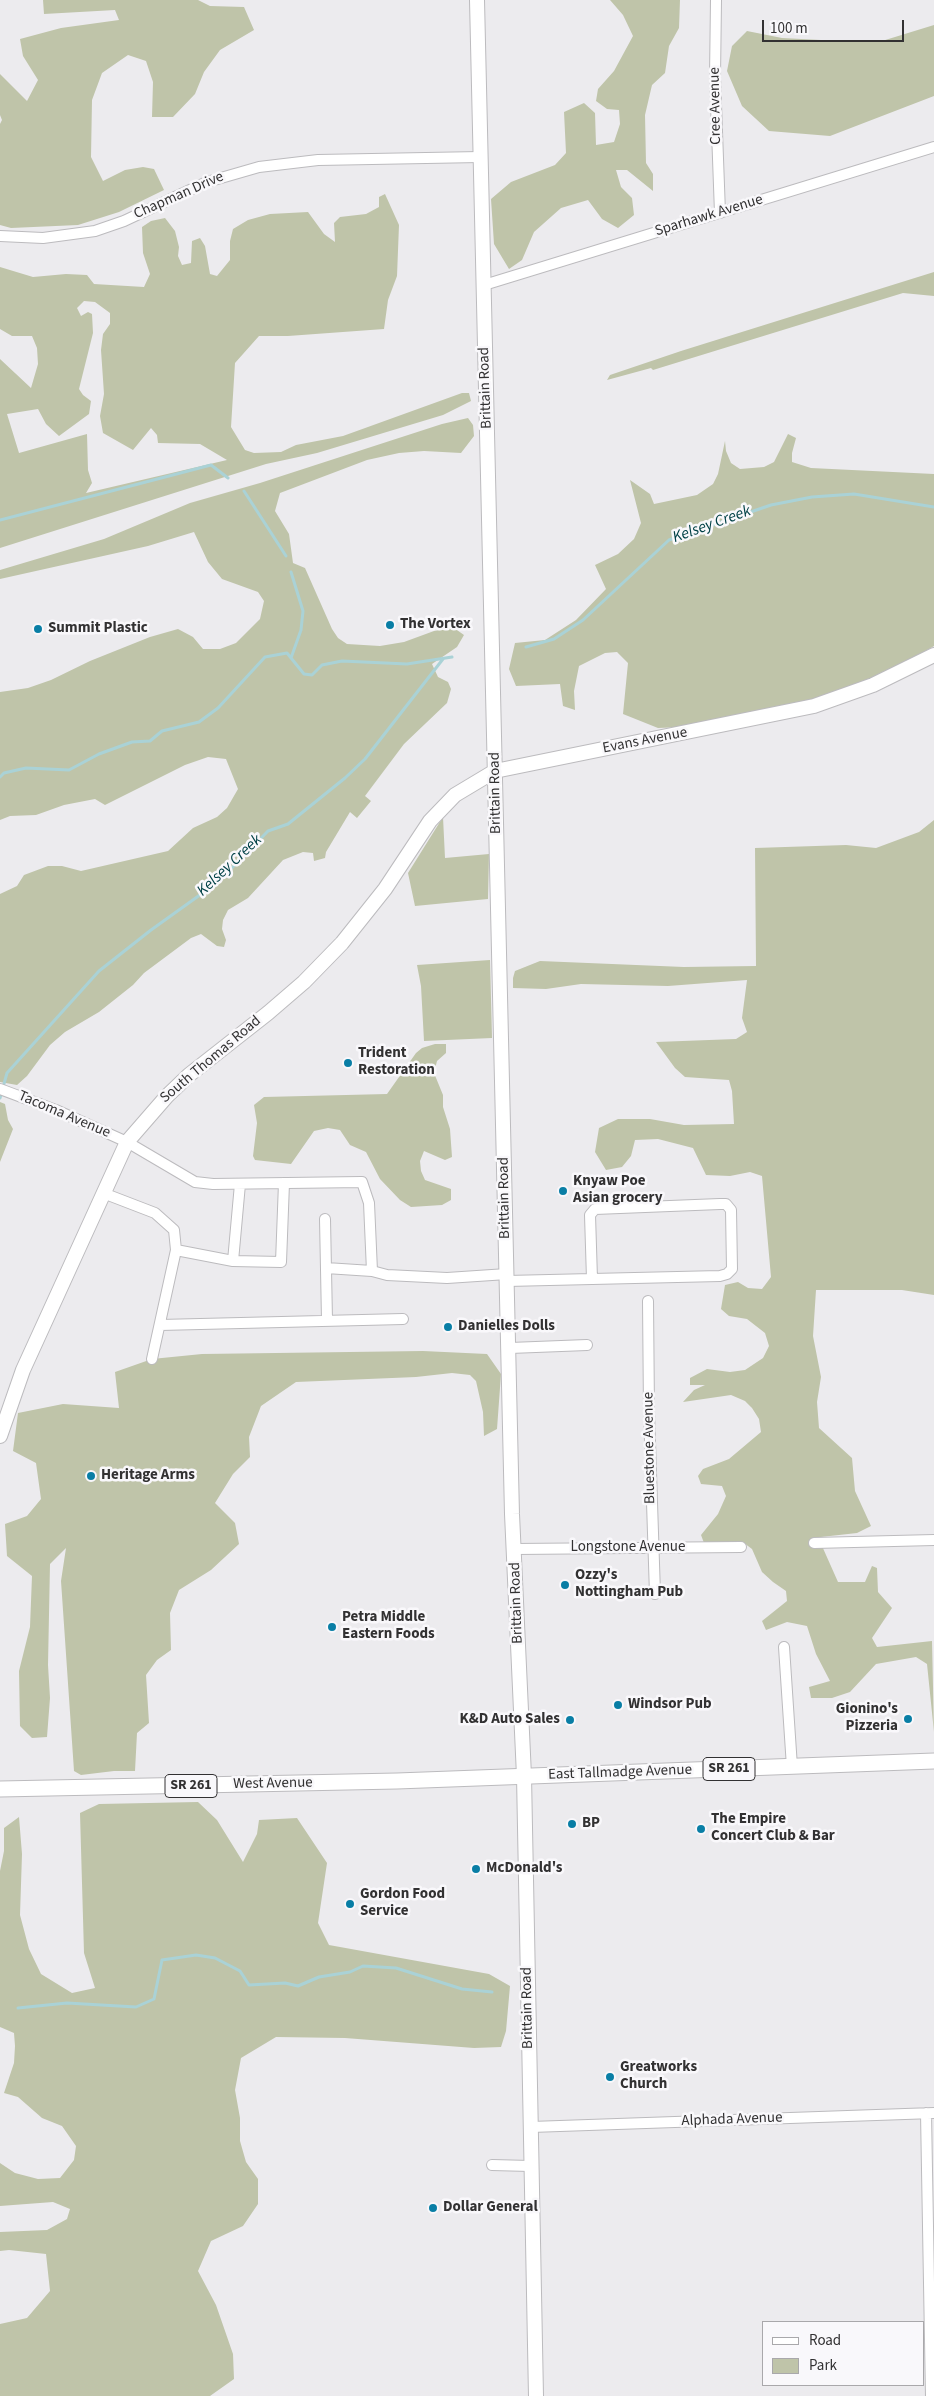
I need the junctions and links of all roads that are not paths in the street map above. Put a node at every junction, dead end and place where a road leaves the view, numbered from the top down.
1 (477, 0) edge
2 (716, 0) edge
3 (934, 147) edge
4 (480, 157) junction
5 (720, 212) junction
6 (0, 236) edge
7 (484, 285) junction
8 (934, 655) edge
9 (495, 771) junction
10 (393, 878) joint
11 (0, 1089) edge
12 (127, 1142) junction
13 (284, 1183) junction
14 (240, 1184) junction
15 (103, 1193) junction
16 (325, 1219) dead end
17 (176, 1250) junction
18 (233, 1261) junction
19 (326, 1268) junction
20 (372, 1271) junction
21 (507, 1277) junction
22 (592, 1279) junction
23 (648, 1301) dead end
24 (403, 1319) dead end
25 (327, 1320) junction
26 (160, 1325) junction
27 (586, 1345) dead end
28 (510, 1348) junction
29 (152, 1359) dead end
30 (0, 1436) edge
31 (934, 1540) edge
32 (814, 1543) dead end
33 (654, 1547) junction
34 (742, 1547) dead end
35 (514, 1549) junction
36 (655, 1594) dead end
37 (784, 1647) dead end
38 (934, 1761) edge
39 (792, 1766) junction
40 (524, 1776) junction
41 (397, 1781) joint
42 (0, 1790) edge
43 (930, 2113) edge
44 (531, 2127) junction
45 (492, 2165) dead end
46 (530, 2166) junction
47 (932, 2246) edge
48 (932, 2383) edge
49 (536, 2396) edge
50 (931, 2396) edge

1 - 4 main road, Brittain Road
2 - 5 street, Cree Avenue
3 - 5 street, Sparhawk Avenue
4 - 6 street, Chapman Drive
4 - 7 main road, Brittain Road
5 - 7 street, Sparhawk Avenue
7 - 9 main road, Brittain Road
8 - 9 main road, Evans Avenue
9 - 10 main road, Evans Avenue
9 - 21 main road, Brittain Road
10 - 12 main road, South Thomas Road
11 - 12 street, Tacoma Avenue
12 - 14 street, Tacoma Avenue
12 - 15 main road, South Thomas Road
13 - 14 street, Tacoma Avenue
13 - 18 street
13 - 20 street, Tacoma Avenue
14 - 18 street
15 - 17 street
15 - 30 main road, South Thomas Road
16 - 19 street
17 - 18 street
17 - 26 street
19 - 20 street
19 - 25 street
20 - 21 street
21 - 22 street
21 - 28 main road, Brittain Road
22 - 22 street
23 - 33 street, Bluestone Avenue
24 - 25 street
25 - 26 street
26 - 29 street
27 - 28 street
28 - 35 main road, Brittain Road
31 - 32 street
33 - 34 street, Longstone Avenue
33 - 35 street, Longstone Avenue
33 - 36 street, Bluestone Avenue
35 - 40 main road, Brittain Road
37 - 39 street
38 - 39 main road, East Tallmadge Avenue / SR 261
39 - 40 main road, East Tallmadge Avenue / SR 261
40 - 41 main road, East Tallmadge Avenue / SR 261
40 - 44 main road, Brittain Road
41 - 42 main road, West Avenue / SR 261
43 - 44 street, Alphada Avenue
43 - 47 street
44 - 46 main road, Brittain Road
45 - 46 street
46 - 49 main road, Brittain Road
47 - 48 street
48 - 50 street

